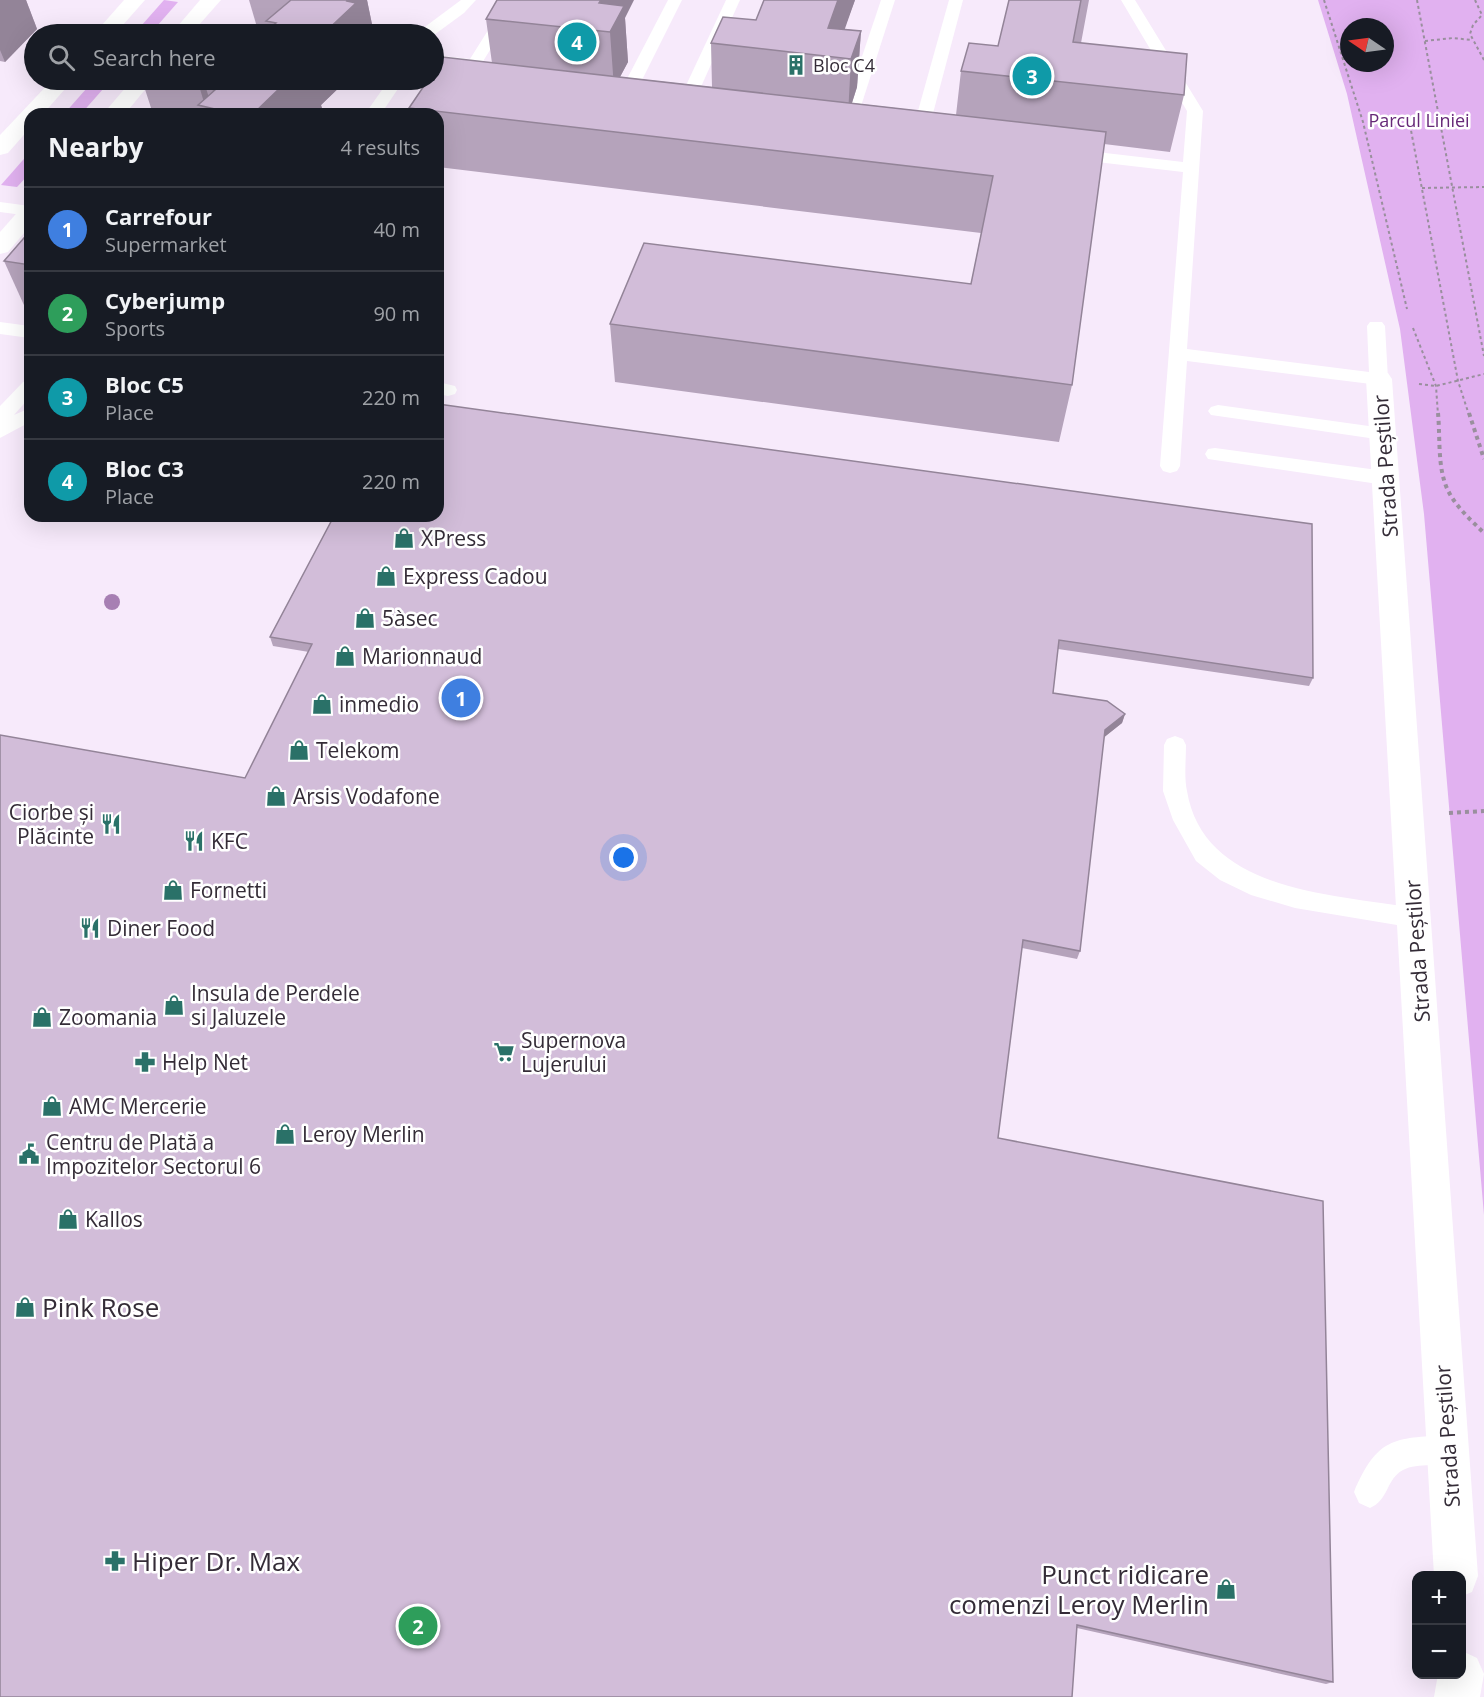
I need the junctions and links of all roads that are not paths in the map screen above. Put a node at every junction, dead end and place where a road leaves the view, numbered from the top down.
1 (135, 0) edge
2 (211, 0) edge
3 (470, 0) edge
4 (514, 0) edge
5 (675, 0) edge
6 (733, 0) edge
7 (888, 0) edge
8 (956, 0) edge
9 (1128, 0) edge
10 (113, 24) edge
11 (190, 24) edge
12 (436, 24) edge
13 (444, 60) edge
14 (474, 64) junction
15 (485, 85) edge
16 (54, 90) edge
17 (134, 90) edge
18 (389, 90) edge
19 (644, 104) edge
20 (664, 106) edge
21 (37, 108) edge
22 (119, 108) edge
23 (377, 108) edge
24 (24, 122) edge
25 (866, 130) edge
26 (919, 136) edge
27 (0, 148) edge
28 (1061, 153) edge
29 (1191, 168) junction
30 (0, 207) edge
31 (24, 211) edge
32 (24, 219) edge
33 (0, 247) edge
34 (1376, 326) dead end
35 (0, 328) edge
36 (24, 331) edge
37 (1178, 354) junction
38 (1379, 379) junction
39 (24, 394) edge
40 (1218, 411) dead end
41 (24, 416) edge
42 (2, 425) edge
43 (1383, 434) junction
44 (1215, 454) dead end
45 (1170, 466) dead end
46 (1385, 478) junction
47 (1175, 745) dead end
48 (1415, 918) junction
49 (1448, 1450) junction
50 (1370, 1492) dead end
51 (1456, 1571) edge
52 (1460, 1679) edge
53 (1457, 1697) edge

1 - 10 street
2 - 11 street
3 - 12 lane
4 - 14 lane
5 - 19 lane
6 - 20 lane
7 - 25 lane
8 - 26 lane
9 - 29 lane
13 - 14 lane
14 - 15 lane
16 - 21 street
17 - 22 street
18 - 23 lane
24 - 27 street
28 - 29 lane
29 - 37 lane
30 - 31 lane
32 - 33 street
34 - 38 lane, Strada Peștilor
35 - 36 lane
37 - 38 lane
37 - 45 lane
38 - 43 street, Strada Peștilor
39 - 42 lane
40 - 43 lane
41 - 42 lane
43 - 46 street, Strada Peștilor
44 - 46 lane
46 - 48 street, Strada Peștilor
47 - 48 lane
48 - 49 street, Strada Peștilor
49 - 50 lane
49 - 51 street, Strada Peștilor
52 - 53 street

